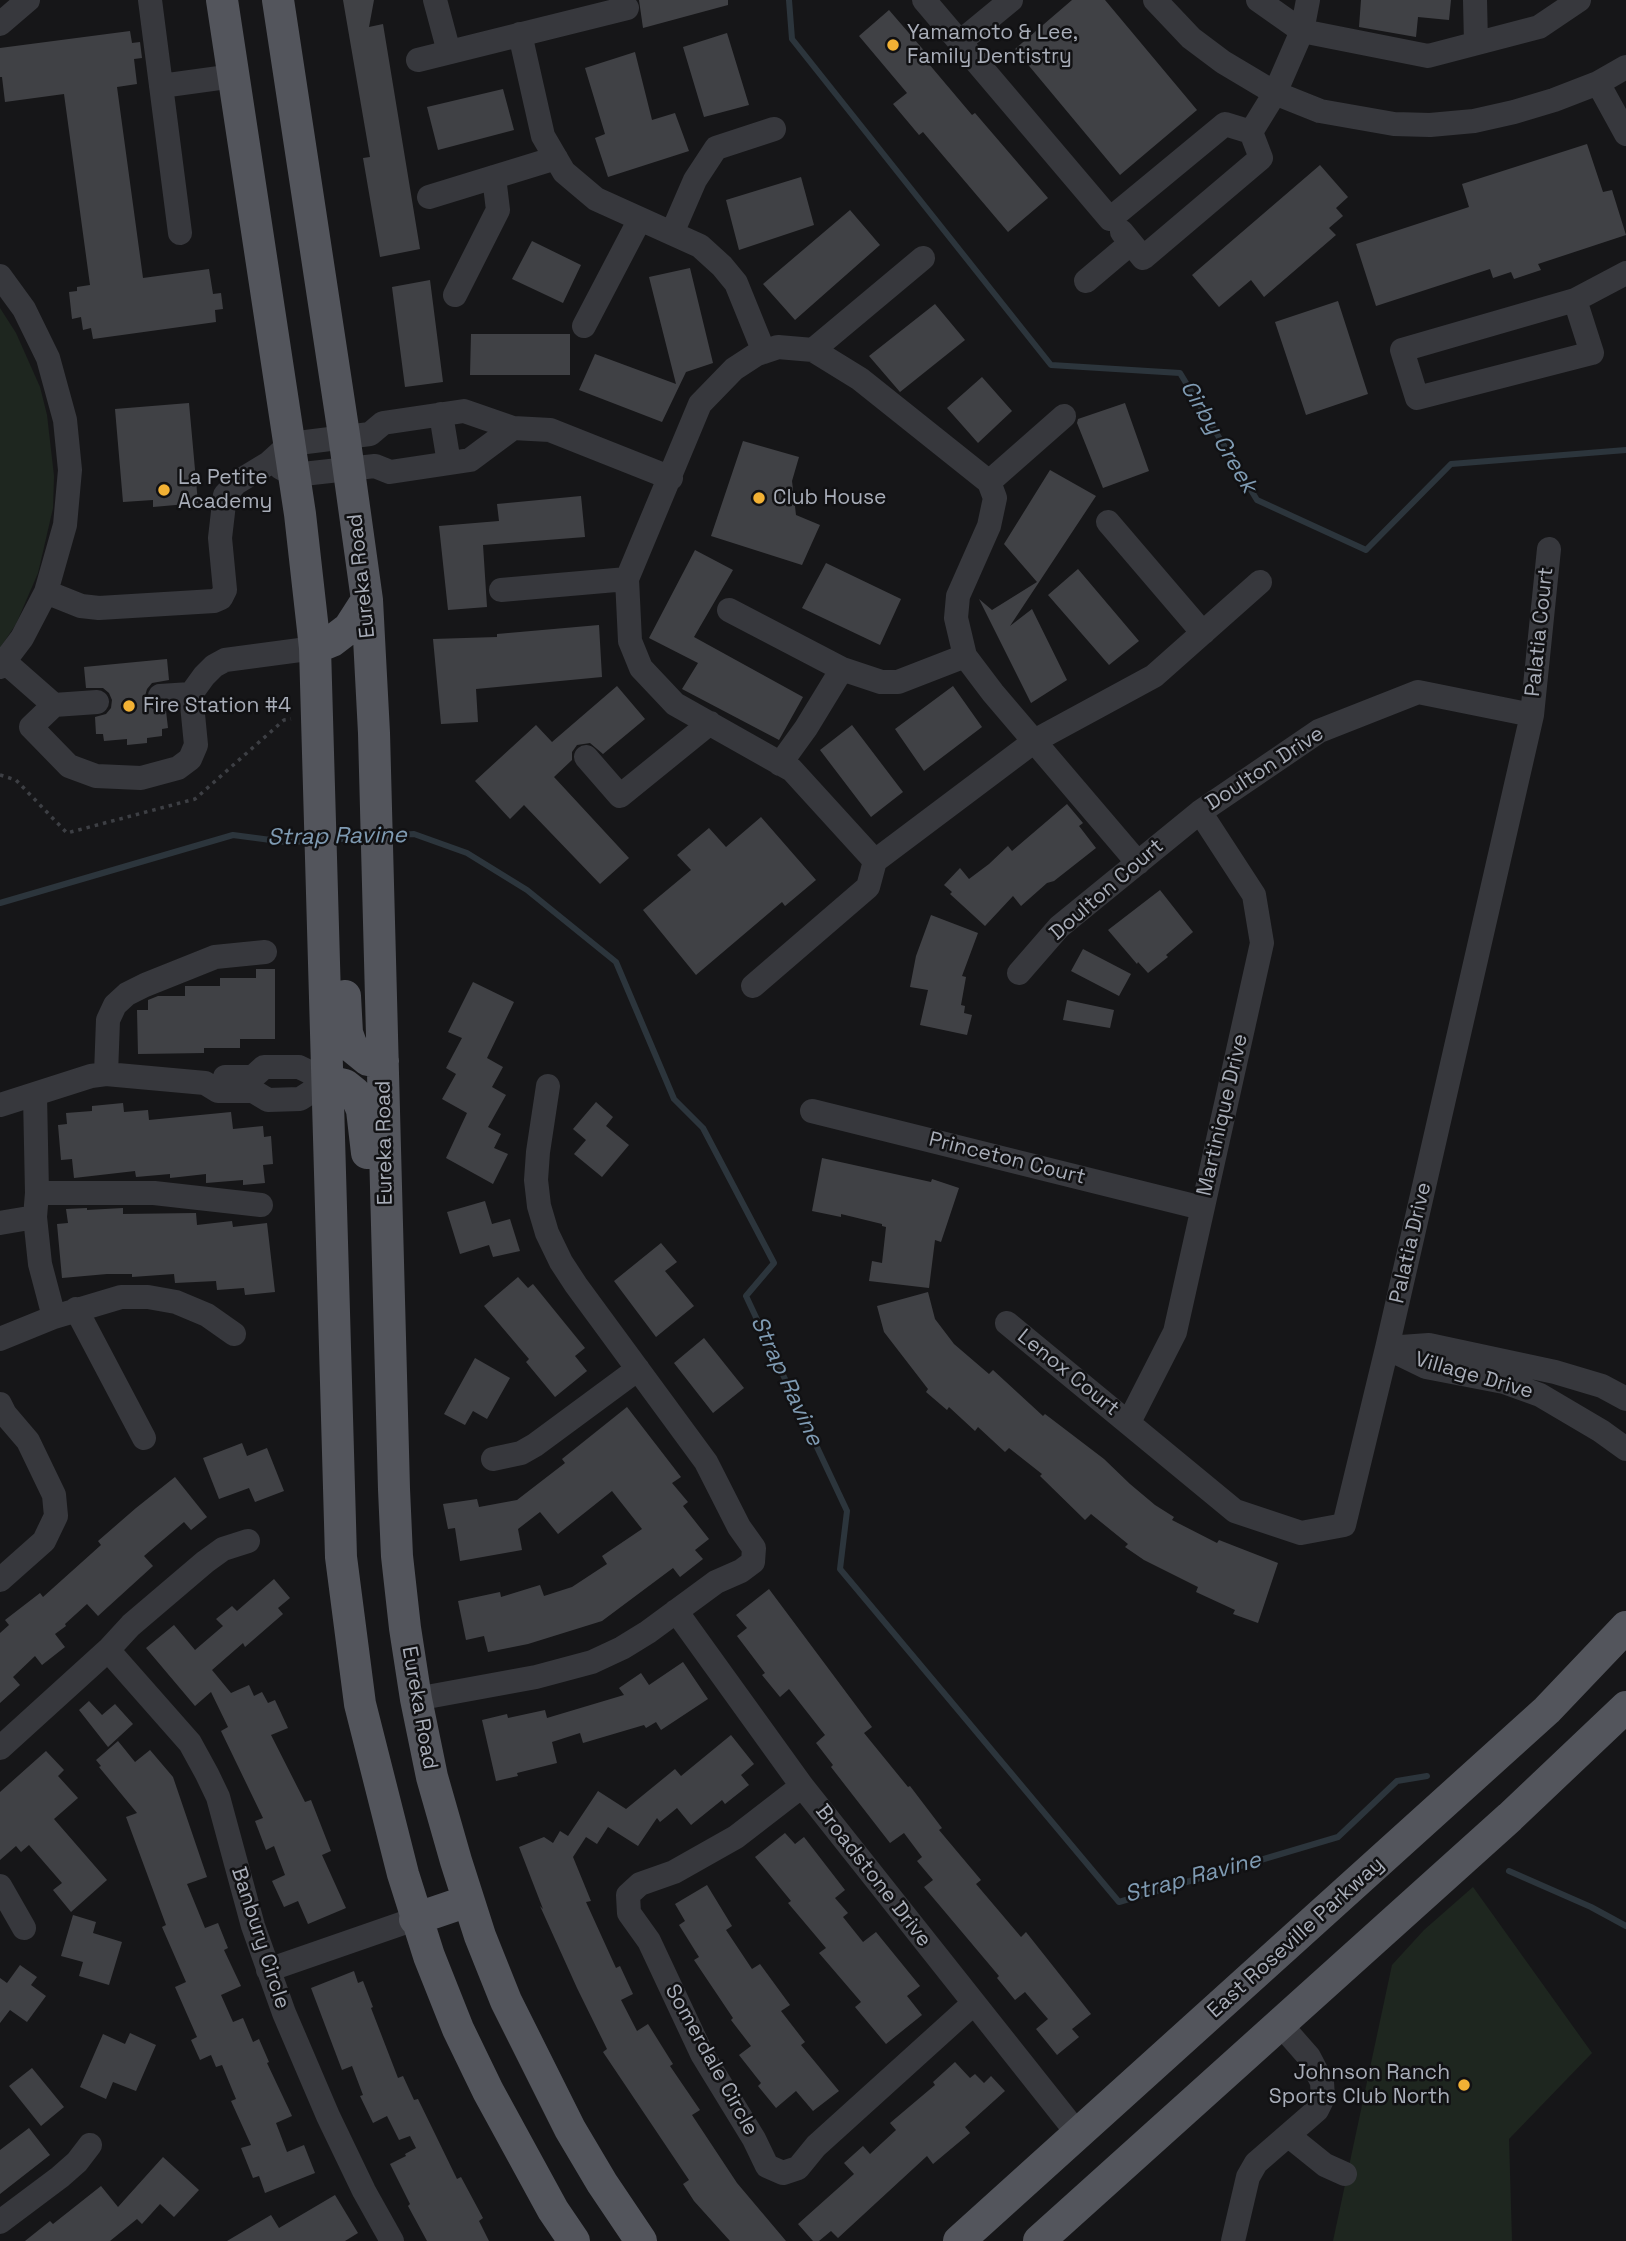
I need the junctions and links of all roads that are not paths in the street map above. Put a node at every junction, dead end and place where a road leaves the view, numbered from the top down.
1 (28, 0) edge
2 (150, 0) edge
3 (222, 0) edge
4 (278, 0) edge
5 (435, 0) edge
6 (925, 0) edge
7 (1011, 0) edge
8 (1155, 0) edge
9 (1258, 0) edge
10 (1308, 0) edge
11 (1475, 0) edge
12 (1579, 0) edge
13 (627, 8) dead end
14 (0, 24) edge
15 (1302, 31) junction
16 (520, 34) junction
17 (960, 42) junction
18 (1476, 43) junction
19 (449, 52) junction
20 (418, 60) dead end
21 (1626, 66) edge
22 (234, 76) junction
23 (1598, 83) junction
24 (161, 86) junction
25 (1275, 93) junction
26 (774, 129) dead end
27 (1251, 132) junction
28 (1626, 134) edge
29 (556, 158) junction
30 (494, 177) junction
31 (429, 197) dead end
32 (640, 219) junction
33 (1110, 219) junction
34 (180, 233) dead end
35 (672, 233) junction
36 (1131, 243) junction
37 (923, 258) dead end
38 (1626, 274) edge
39 (0, 276) edge
40 (1086, 281) dead end
41 (455, 295) dead end
42 (1575, 300) junction
43 (584, 326) dead end
44 (813, 350) junction
45 (764, 352) junction
46 (441, 414) junction
47 (1064, 416) dead end
48 (513, 428) junction
49 (344, 435) junction
50 (284, 461) junction
51 (449, 463) junction
52 (349, 469) junction
53 (671, 478) junction
54 (989, 482) junction
55 (1108, 522) dead end
56 (1549, 549) dead end
57 (627, 579) junction
58 (1260, 582) dead end
59 (501, 590) dead end
60 (46, 592) junction
61 (366, 600) junction
62 (730, 610) dead end
63 (1203, 633) junction
64 (315, 648) junction
65 (965, 656) junction
66 (2, 665) edge
67 (842, 669) junction
68 (191, 694) junction
69 (160, 696) dead end
70 (97, 702) dead end
71 (54, 705) junction
72 (1532, 715) junction
73 (710, 723) junction
74 (1035, 740) junction
75 (586, 757) dead end
76 (780, 764) junction
77 (1200, 812) junction
78 (875, 861) junction
79 (1138, 863) junction
80 (323, 876) junction
81 (265, 952) dead end
82 (1019, 973) dead end
83 (753, 986) dead end
84 (383, 1061) junction
85 (106, 1074) junction
86 (328, 1082) junction
87 (548, 1086) dead end
88 (35, 1095) junction
89 (0, 1105) edge
90 (812, 1111) dead end
91 (36, 1205) junction
92 (261, 1205) dead end
93 (1202, 1208) junction
94 (0, 1223) edge
95 (389, 1281) junction
96 (65, 1313) junction
97 (1007, 1323) dead end
98 (234, 1334) dead end
99 (0, 1339) edge
100 (1387, 1348) junction
101 (638, 1369) junction
102 (1626, 1399) edge
103 (0, 1404) edge
104 (1129, 1422) junction
105 (145, 1438) dead end
106 (1626, 1449) edge
107 (493, 1459) dead end
108 (248, 1541) dead end
109 (1, 1578) edge
110 (676, 1611) junction
111 (1626, 1627) edge
112 (108, 1650) junction
113 (416, 1699) junction
114 (1626, 1707) edge
115 (0, 1748) edge
116 (802, 1786) junction
117 (0, 1885) edge
118 (468, 1901) junction
119 (415, 1919) junction
120 (24, 1928) dead end
121 (268, 1969) junction
122 (974, 2003) junction
123 (1280, 2024) junction
124 (1078, 2134) junction
125 (1289, 2136) junction
126 (90, 2146) dead end
127 (1345, 2174) dead end
128 (0, 2222) edge
129 (392, 2241) edge
130 (574, 2241) edge
131 (641, 2241) edge
132 (960, 2241) edge
133 (1039, 2241) edge
134 (1233, 2241) edge

1 - 14 street
2 - 24 street
3 - 22 main road
4 - 49 main road, Eureka Road
5 - 19 street
6 - 17 street
7 - 17 street
8 - 25 street
9 - 15 street
10 - 15 street
11 - 18 street
12 - 18 street
13 - 16 street
15 - 18 street
15 - 25 street
16 - 19 street
16 - 29 street
17 - 33 street
19 - 20 street
21 - 23 street
22 - 24 street
22 - 50 main road
23 - 25 street
23 - 28 street
24 - 34 street
25 - 27 street
26 - 35 street
27 - 33 street
27 - 36 street
29 - 30 street
29 - 32 street
30 - 31 street
30 - 41 street
32 - 35 street
32 - 43 street
33 - 36 street
35 - 45 street
36 - 40 street
37 - 44 street
38 - 42 street
39 - 60 street
42 - 42 street
44 - 45 street
44 - 54 street
45 - 53 street
46 - 48 street
46 - 49 street
46 - 51 street
47 - 54 street
48 - 51 street
48 - 53 street
49 - 50 street
49 - 52 main road, Eureka Road
50 - 52 street
50 - 60 street
50 - 64 main road
51 - 52 street
52 - 61 main road, Eureka Road
53 - 57 street
54 - 65 street
55 - 63 street
56 - 72 street, Palatia Court
57 - 59 street
57 - 73 street
58 - 63 street
60 - 66 street
61 - 64 main road
61 - 84 main road, Eureka Road
62 - 67 street
63 - 74 street
64 - 68 street
64 - 80 main road
65 - 67 street
65 - 74 street
66 - 71 street
67 - 76 street
68 - 69 street
68 - 71 street
70 - 71 street
72 - 77 street, Doulton Drive
72 - 100 street, Palatia Drive
73 - 75 street
73 - 76 street
74 - 78 street
74 - 79 street
76 - 78 street
77 - 79 street, Doulton Court
77 - 93 street, Martinique Drive
78 - 83 street
79 - 82 street, Doulton Court
80 - 84 main road
80 - 86 main road
81 - 85 street
84 - 95 main road, Eureka Road
85 - 86 street
85 - 88 street
86 - 95 main road
86 - 119 main road
87 - 101 street
88 - 89 street
88 - 91 street
90 - 93 street, Princeton Court
91 - 92 street
91 - 94 street
91 - 96 street
93 - 104 street, Martinique Drive
95 - 113 main road, Eureka Road
96 - 98 street
96 - 99 street
96 - 105 street
97 - 104 street, Lenox Court
100 - 102 street, Village Drive
100 - 104 street, Palatia Drive
100 - 106 street, Village Drive
101 - 107 street
101 - 110 street
103 - 109 street
108 - 112 street
110 - 113 street
110 - 116 street, Broadstone Drive
111 - 124 main road, East Roseville Parkway
112 - 115 street
112 - 121 street, Banbury Circle
113 - 118 main road, Eureka Road
114 - 123 main road
116 - 122 street, Broadstone Drive
116 - 122 street, Somerdale Circle
117 - 120 street
118 - 119 main road
118 - 131 main road, Eureka Road
119 - 121 street
119 - 130 main road
121 - 129 street, Banbury Circle
122 - 124 street, Broadstone Drive
123 - 125 street
123 - 133 main road
124 - 132 main road, East Roseville Parkway
125 - 127 street
125 - 134 street
126 - 128 street

